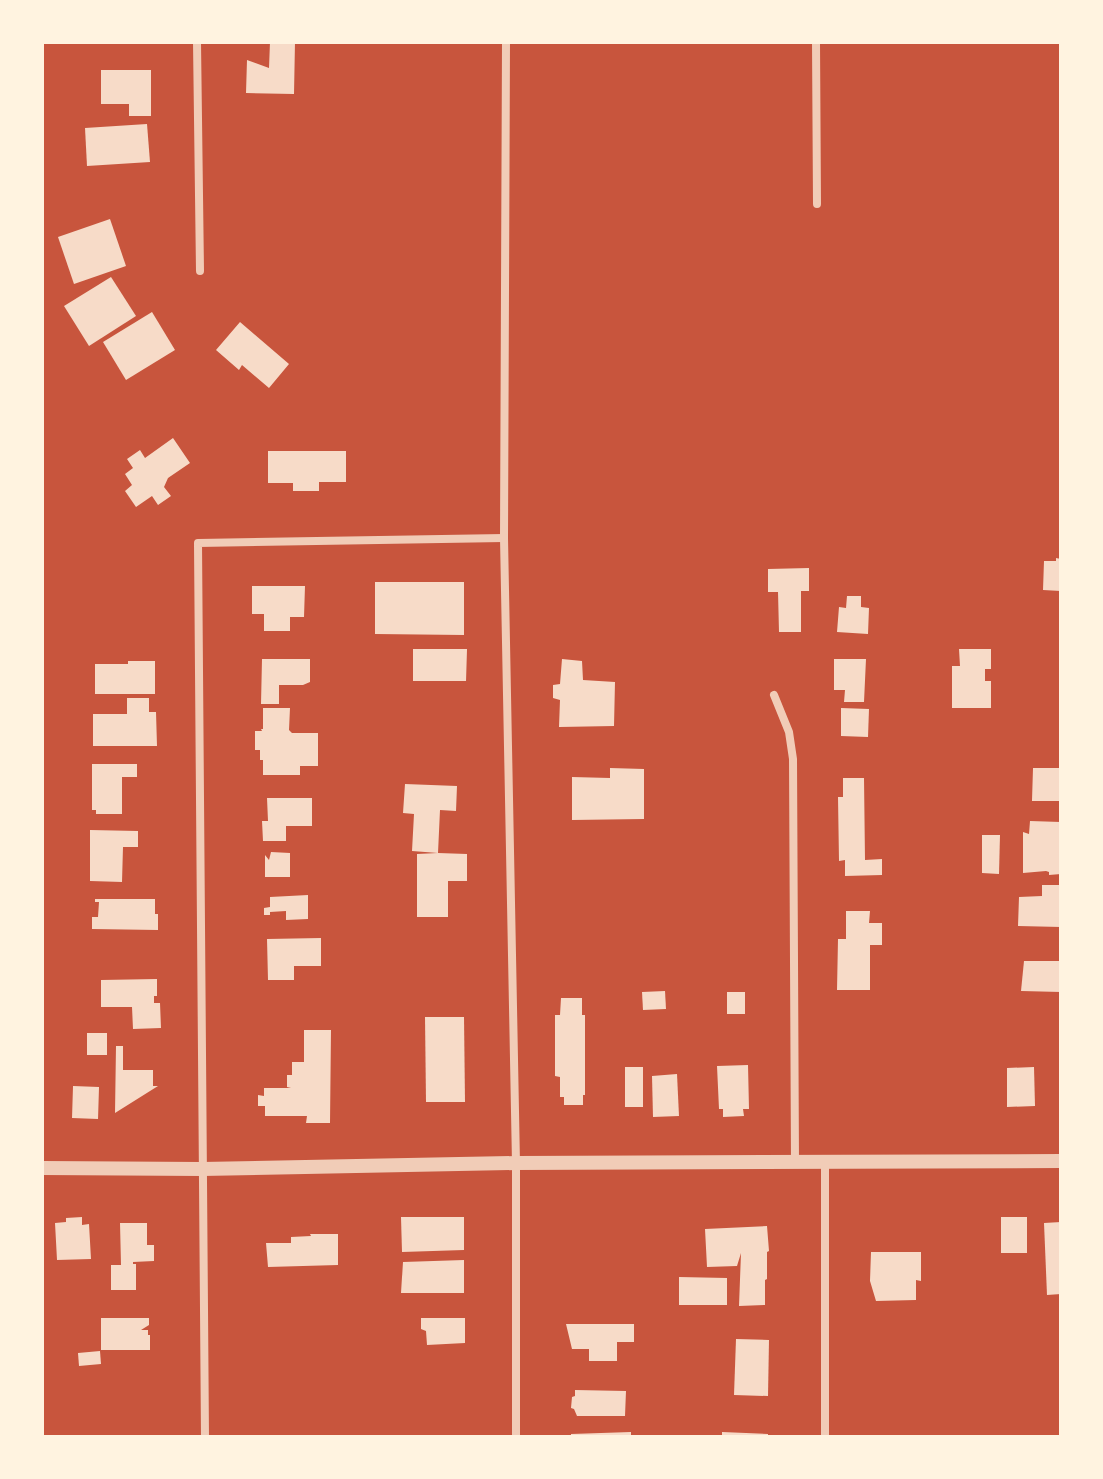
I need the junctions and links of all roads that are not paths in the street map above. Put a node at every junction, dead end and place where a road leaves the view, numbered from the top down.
1 (197, 42) edge
2 (506, 42) edge
3 (816, 42) edge
4 (817, 204) dead end
5 (200, 271) dead end
6 (504, 538) junction
7 (774, 695) dead end
8 (1061, 1161) edge
9 (795, 1162) junction
10 (825, 1162) junction
11 (516, 1163) junction
12 (42, 1168) edge
13 (202, 1169) junction
14 (205, 1437) edge
15 (516, 1437) edge
16 (825, 1437) edge

1 - 5 street
2 - 6 street
3 - 4 street
6 - 11 street
6 - 13 street
7 - 9 street
8 - 10 street
9 - 10 street
9 - 11 street
10 - 16 street
11 - 13 street
11 - 15 street
12 - 13 street
13 - 14 street

